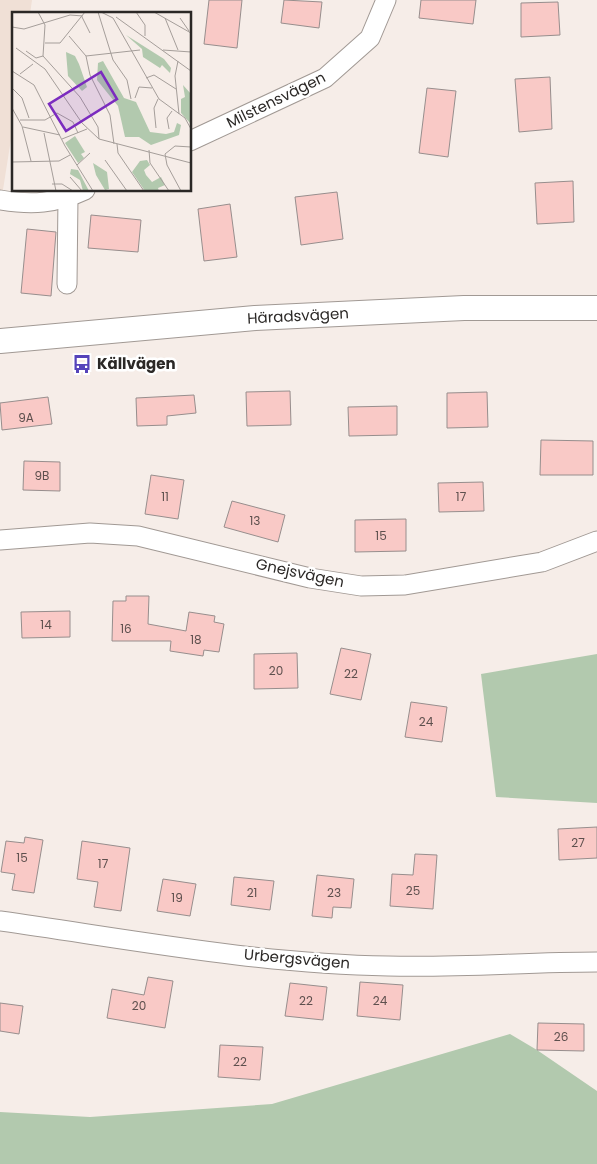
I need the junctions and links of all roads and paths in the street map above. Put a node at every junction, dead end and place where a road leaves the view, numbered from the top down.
1 (386, 0) edge
2 (191, 141) edge
3 (77, 194) edge
4 (0, 200) edge
5 (67, 284) dead end
6 (597, 308) edge
7 (0, 341) edge
8 (0, 540) edge
9 (597, 541) edge
10 (0, 921) edge
11 (597, 962) edge

1 - 2 street, Milstensvägen
3 - 4 street
3 - 5 street
6 - 7 street, Häradsvägen
8 - 9 street, Gnejsvägen
10 - 11 street, Urbergsvägen

